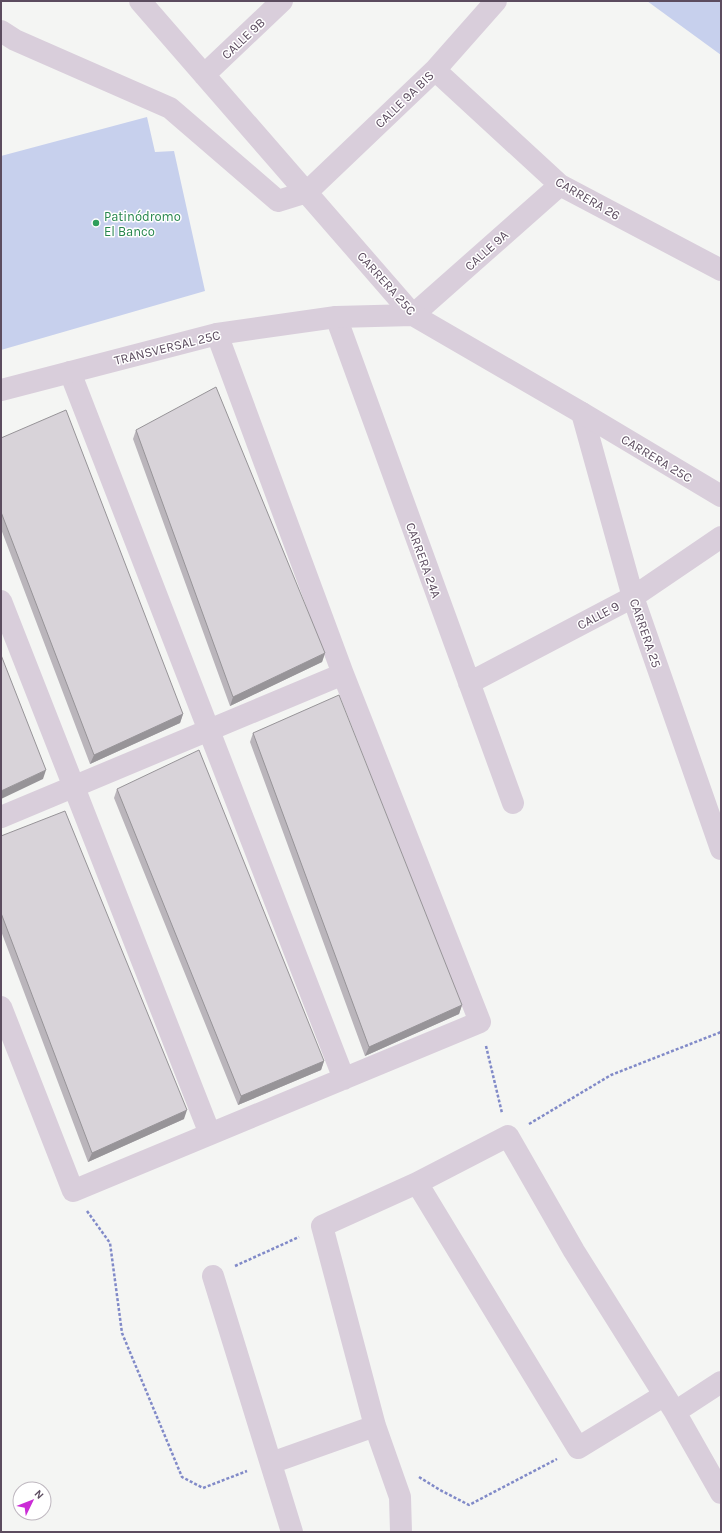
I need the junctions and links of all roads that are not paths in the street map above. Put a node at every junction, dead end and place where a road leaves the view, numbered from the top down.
1 (140, 1) edge
2 (282, 1) edge
3 (496, 1) edge
4 (1, 31) edge
5 (435, 70) junction
6 (204, 75) junction
7 (560, 185) junction
8 (306, 192) junction
9 (721, 270) edge
10 (413, 314) junction
11 (336, 318) junction
12 (217, 334) junction
13 (70, 372) junction
14 (1, 390) edge
15 (582, 413) junction
16 (721, 496) edge
17 (721, 537) edge
18 (633, 596) junction
19 (1, 601) edge
20 (343, 674) junction
21 (469, 683) junction
22 (209, 730) junction
23 (74, 786) junction
24 (513, 803) dead end
25 (1, 817) edge
26 (721, 849) edge
27 (1, 1007) edge
28 (344, 1079) junction
29 (210, 1134) junction
30 (417, 1184) junction
31 (212, 1276) road end
32 (721, 1382) edge
33 (669, 1404) junction
34 (375, 1426) junction
35 (271, 1463) junction
36 (721, 1493) edge
37 (292, 1532) edge
38 (401, 1532) edge

1 - 6 street, CARRERA 25C
2 - 6 street, CALLE 9B
3 - 5 street, CALLE 9A BIS
4 - 8 street
5 - 7 street, CARRERA 26
5 - 8 street, CALLE 9A BIS
6 - 8 street, CARRERA 25C
7 - 9 street, CARRERA 26
7 - 10 street, CALLE 9A
8 - 10 street, CARRERA 25C
10 - 11 street, TRANSVERSAL 25C
10 - 15 street, CARRERA 25C
11 - 12 street, TRANSVERSAL 25C
11 - 21 street, CARRERA 24A
12 - 13 street, TRANSVERSAL 25C
12 - 20 street
13 - 14 street, TRANSVERSAL 25C
13 - 22 street
15 - 16 street, CARRERA 25C
15 - 18 street, CARRERA 25
17 - 18 street, CALLE 9
18 - 21 street, CALLE 9
18 - 26 street, CARRERA 25
19 - 23 street
20 - 22 street
20 - 28 street
21 - 24 street, CARRERA 24A
22 - 23 street
22 - 28 street
23 - 25 street
23 - 29 street
27 - 29 street
28 - 29 street
30 - 33 street
30 - 33 street
30 - 34 street
31 - 35 street
32 - 33 street
33 - 36 street
34 - 35 street
34 - 38 street
35 - 37 street

